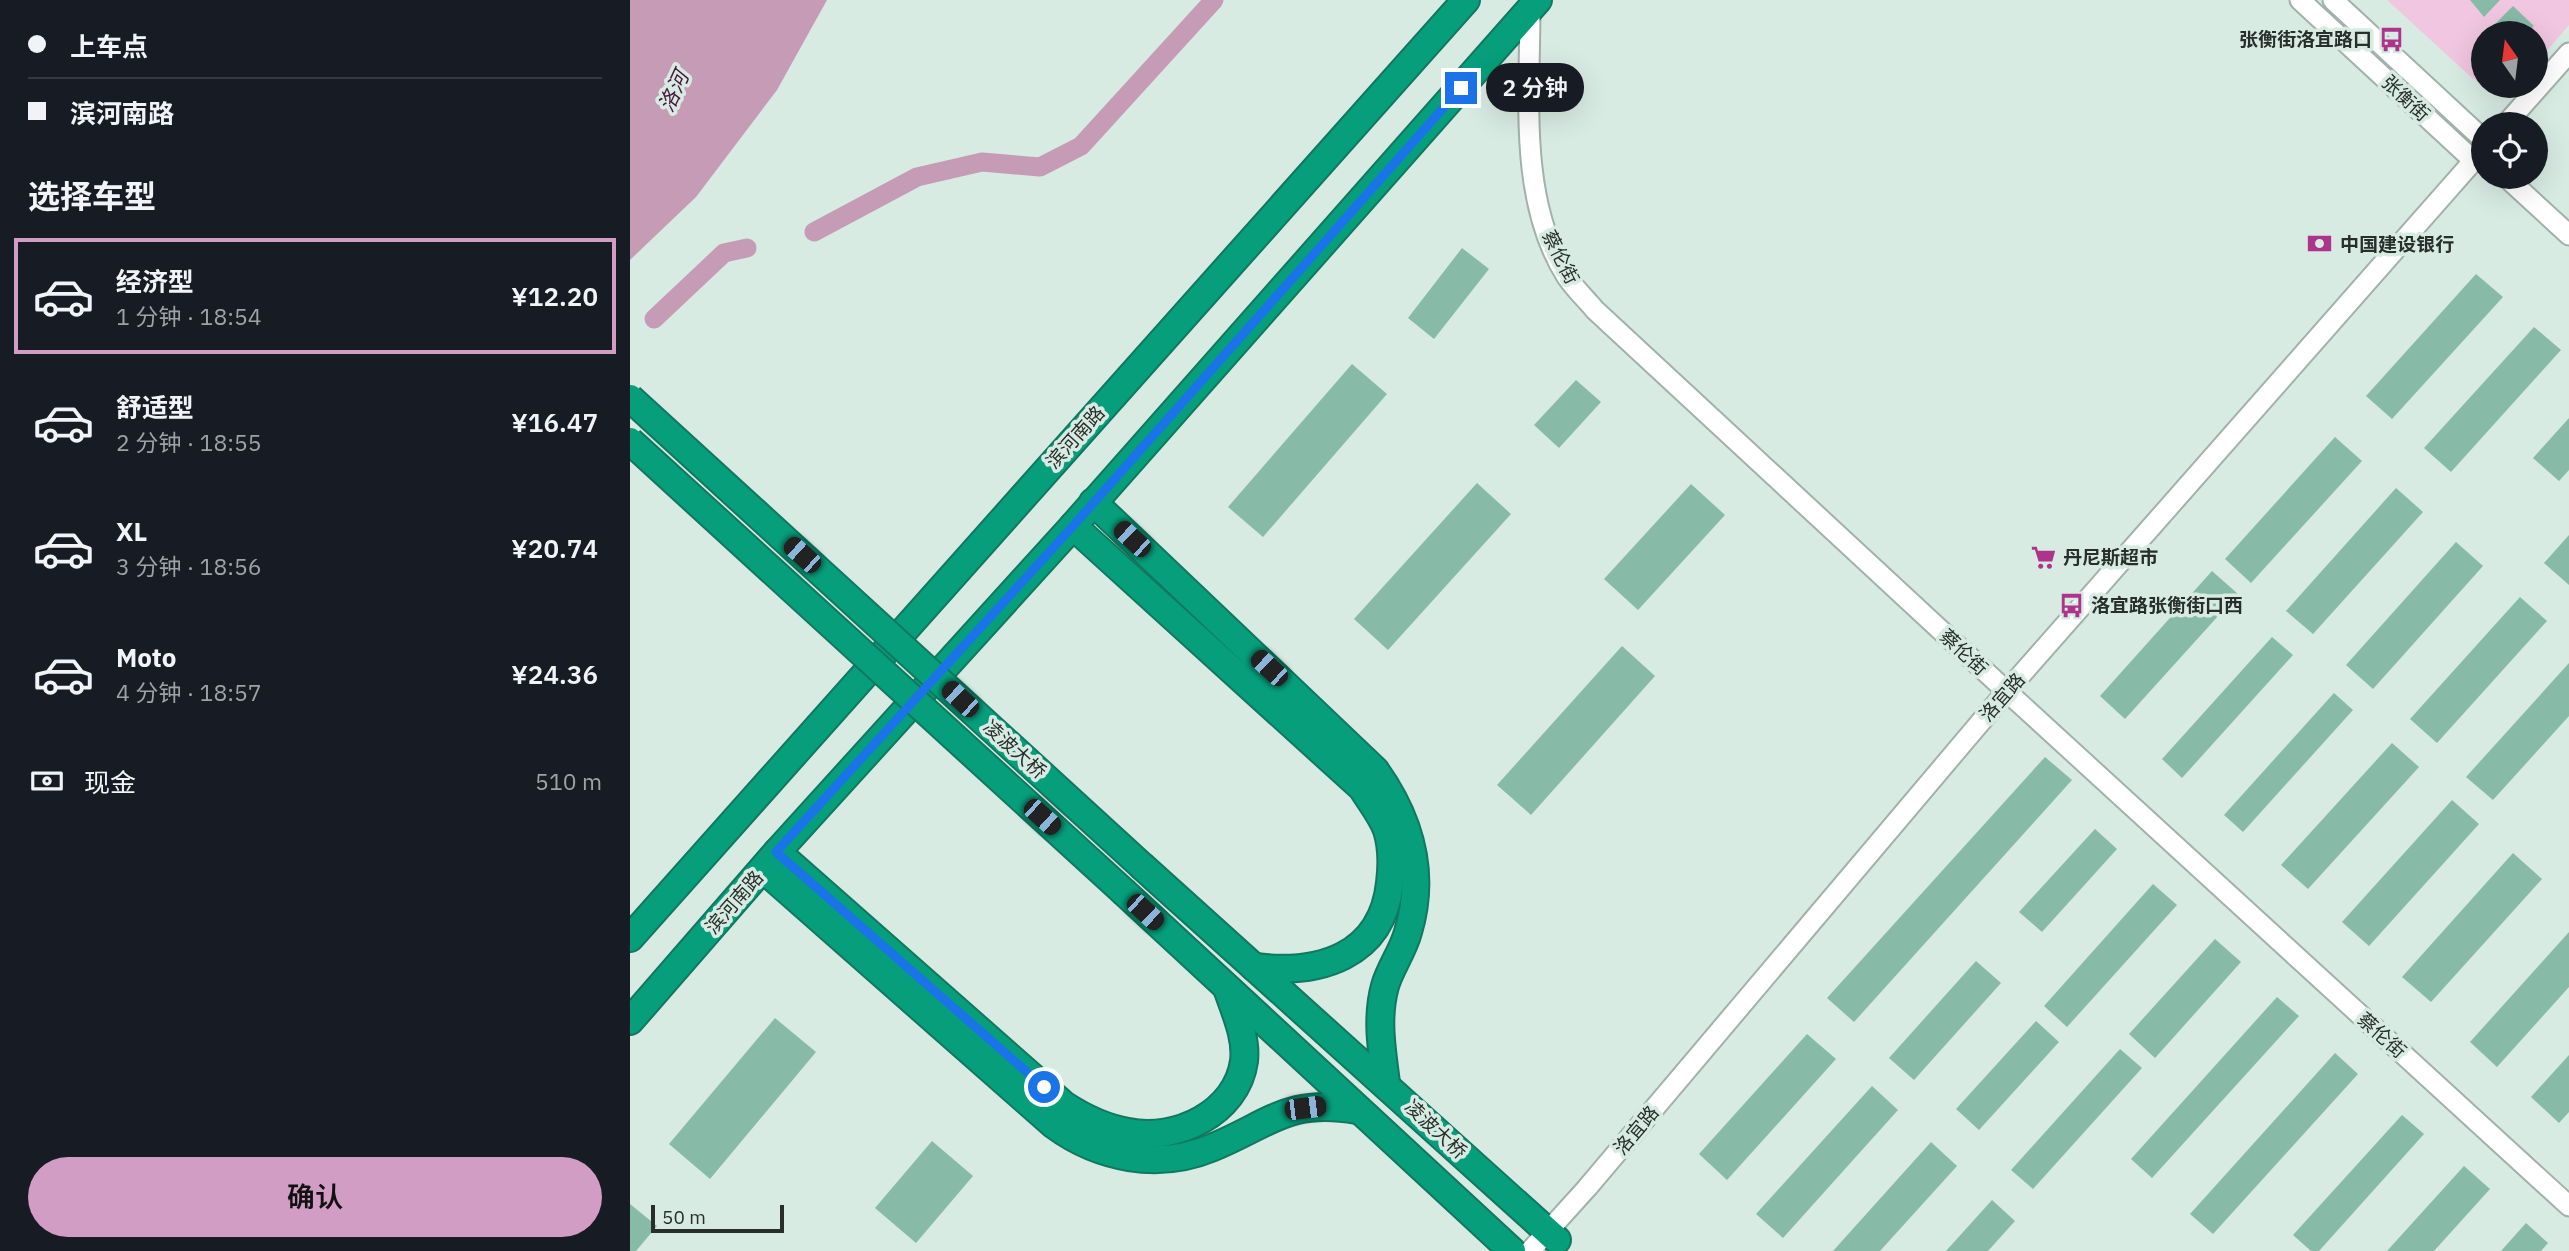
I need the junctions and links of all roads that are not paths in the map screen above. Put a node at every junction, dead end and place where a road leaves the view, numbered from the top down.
1 (1466, 0) edge
2 (2300, 0) edge
3 (2333, 0) edge
4 (1534, 5) edge
5 (2569, 53) edge
6 (2569, 73) edge
7 (2517, 112) edge
8 (2535, 112) edge
9 (2471, 128) edge
10 (2471, 152) edge
11 (2471, 172) edge
12 (2519, 189) edge
13 (2537, 189) edge
14 (2569, 218) edge
15 (2569, 234) edge
16 (630, 398) edge
17 (630, 441) edge
18 (1093, 502) junction
19 (1073, 526) junction
20 (2011, 696) junction
21 (770, 860) junction
22 (630, 938) edge
23 (1254, 967) junction
24 (1227, 988) junction
25 (630, 1021) edge
26 (1386, 1083) junction
27 (1357, 1110) junction
28 (2569, 1206) edge
29 (1551, 1241) edge
30 (1512, 1251) edge
31 (1530, 1251) edge

1 - 22 highway, 滨河南路
2 - 10 street, 张衡街
3 - 9 street, 张衡街
4 - 18 highway, 滨河南路
4 - 20 street, 蔡伦街
5 - 7 street
6 - 8 street
11 - 20 street, 洛宜路
12 - 15 street
13 - 14 street
16 - 23 highway, 凌波大桥, bridge
17 - 24 highway, 凌波大桥, bridge
18 - 19 highway, 滨河南路
18 - 26 highway
19 - 21 highway, 滨河南路
19 - 23 highway
20 - 28 street, 蔡伦街
20 - 29 street, 洛宜路
21 - 24 highway
21 - 25 highway, 滨河南路
21 - 27 highway
23 - 26 highway, 凌波大桥
24 - 27 highway, 凌波大桥
26 - 29 highway, 凌波大桥
27 - 30 highway, 凌波大桥
29 - 31 street, 洛宜路

